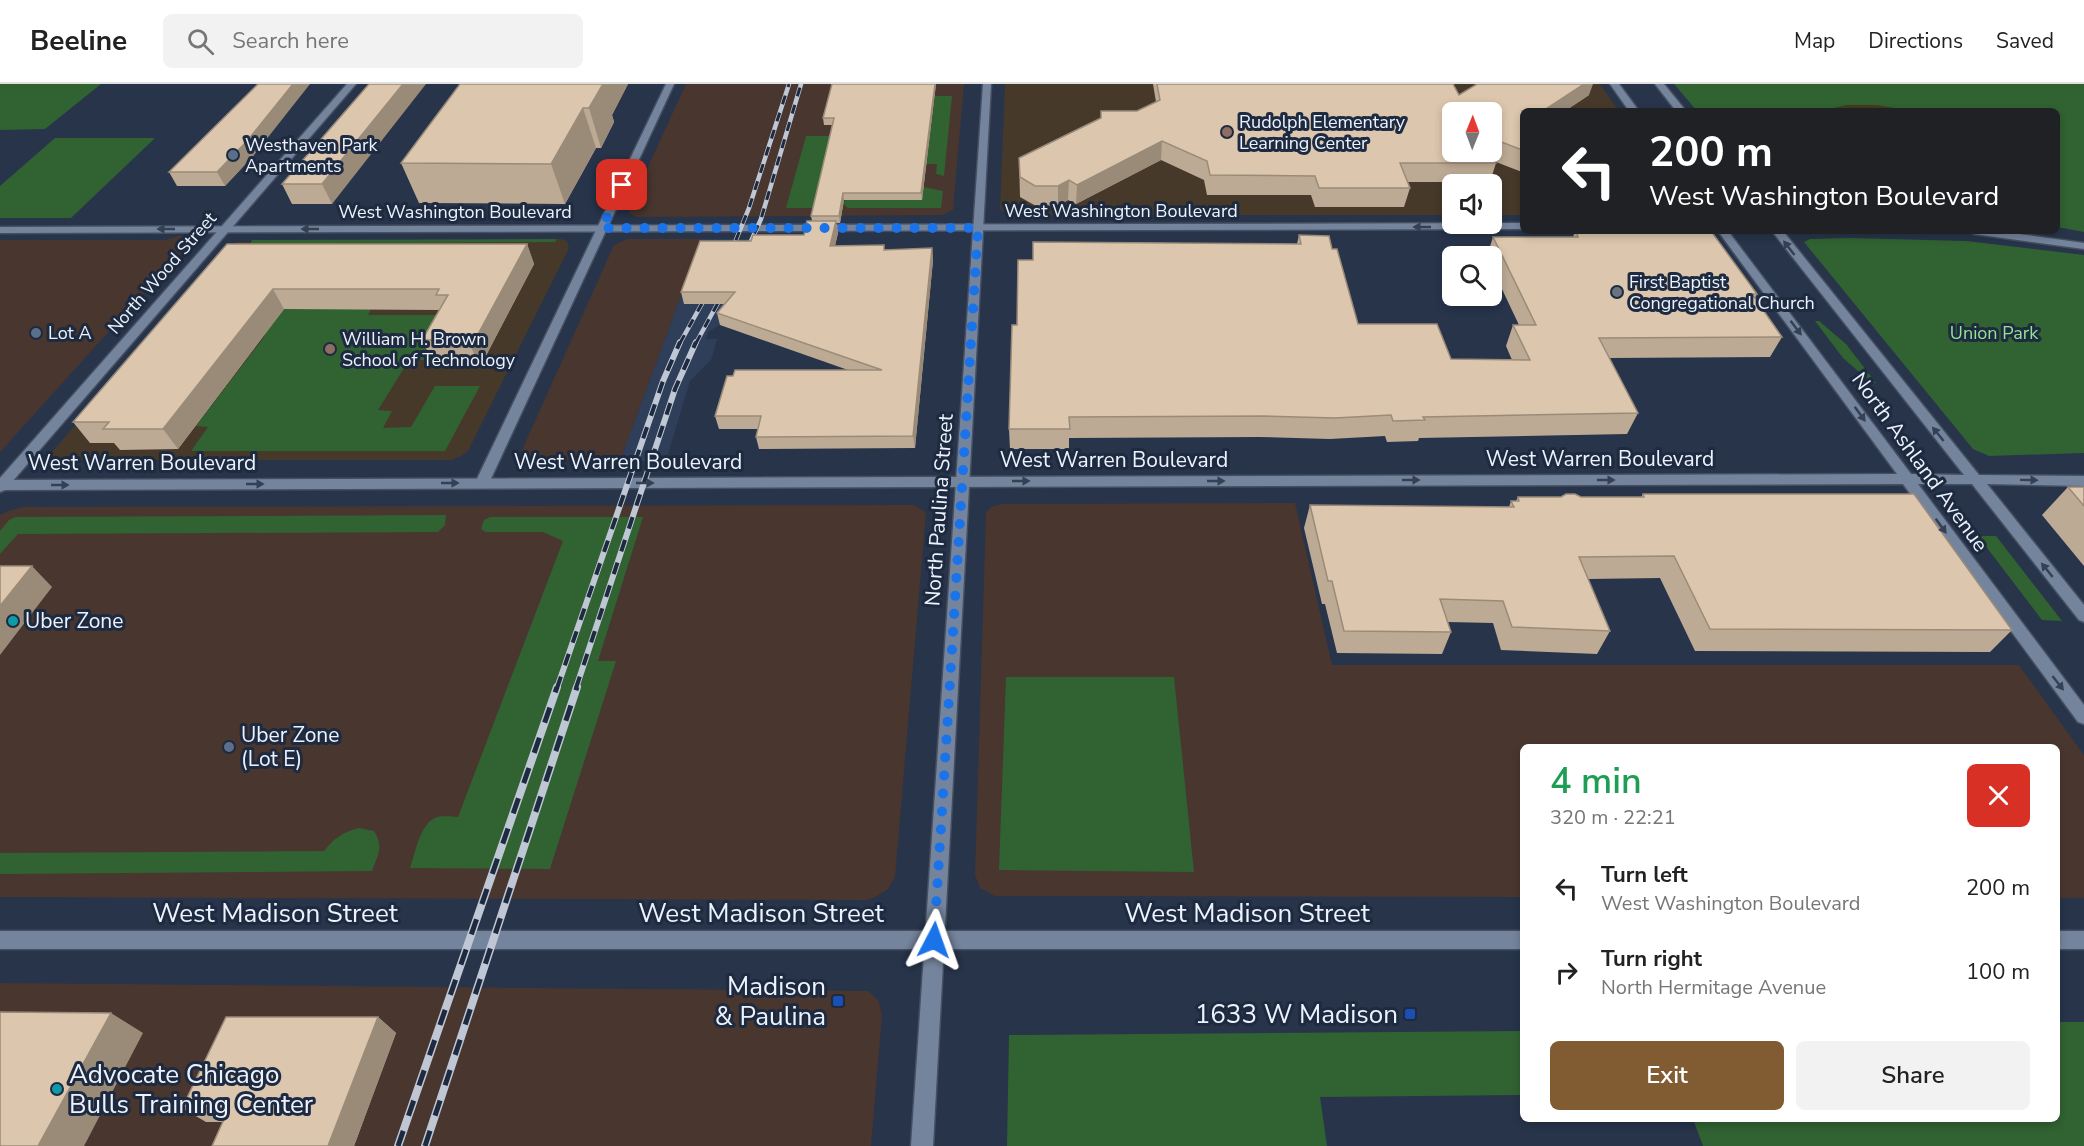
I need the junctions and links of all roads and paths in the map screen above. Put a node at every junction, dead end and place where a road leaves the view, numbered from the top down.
1 (352, 84) edge
2 (670, 84) edge
3 (987, 84) edge
4 (1614, 84) edge
5 (1659, 84) edge
6 (1632, 108) edge
7 (1679, 108) edge
8 (1520, 226) edge
9 (602, 228) junction
10 (978, 228) junction
11 (225, 229) junction
12 (0, 230) edge
13 (1725, 234) edge
14 (1779, 234) edge
15 (1996, 234) edge
16 (2084, 246) edge
17 (1907, 479) junction
18 (1975, 480) junction
19 (2084, 481) edge
20 (962, 482) junction
21 (482, 483) junction
22 (1, 485) edge
23 (2084, 616) edge
24 (2084, 717) edge
25 (0, 940) edge
26 (934, 940) junction
27 (1520, 940) edge
28 (2060, 940) edge
29 (2084, 940) edge
30 (922, 1146) edge

1 - 11 street, North Wood Street
2 - 9 street
3 - 10 street, North Paulina Street
4 - 6 street
5 - 7 street
8 -> 10 street, West Washington Boulevard
9 - 10 street, West Washington Boulevard
9 -> 11 street, West Washington Boulevard
9 - 21 street
10 - 20 street, North Paulina Street
11 -> 12 street, West Washington Boulevard
11 - 22 street, North Wood Street
13 -> 17 street, North Ashland Avenue
18 -> 14 street, North Ashland Avenue
15 - 16 street
17 - 18 street, West Warren Boulevard
20 -> 17 street, West Warren Boulevard
17 -> 24 street, North Ashland Avenue
18 -> 19 street, West Warren Boulevard
23 -> 18 street, North Ashland Avenue
21 -> 20 street, West Warren Boulevard
20 - 26 street, North Paulina Street
22 -> 21 street, West Warren Boulevard
25 - 26 street, West Madison Street
26 - 27 street, West Madison Street
26 - 30 street, North Paulina Street
28 - 29 street

